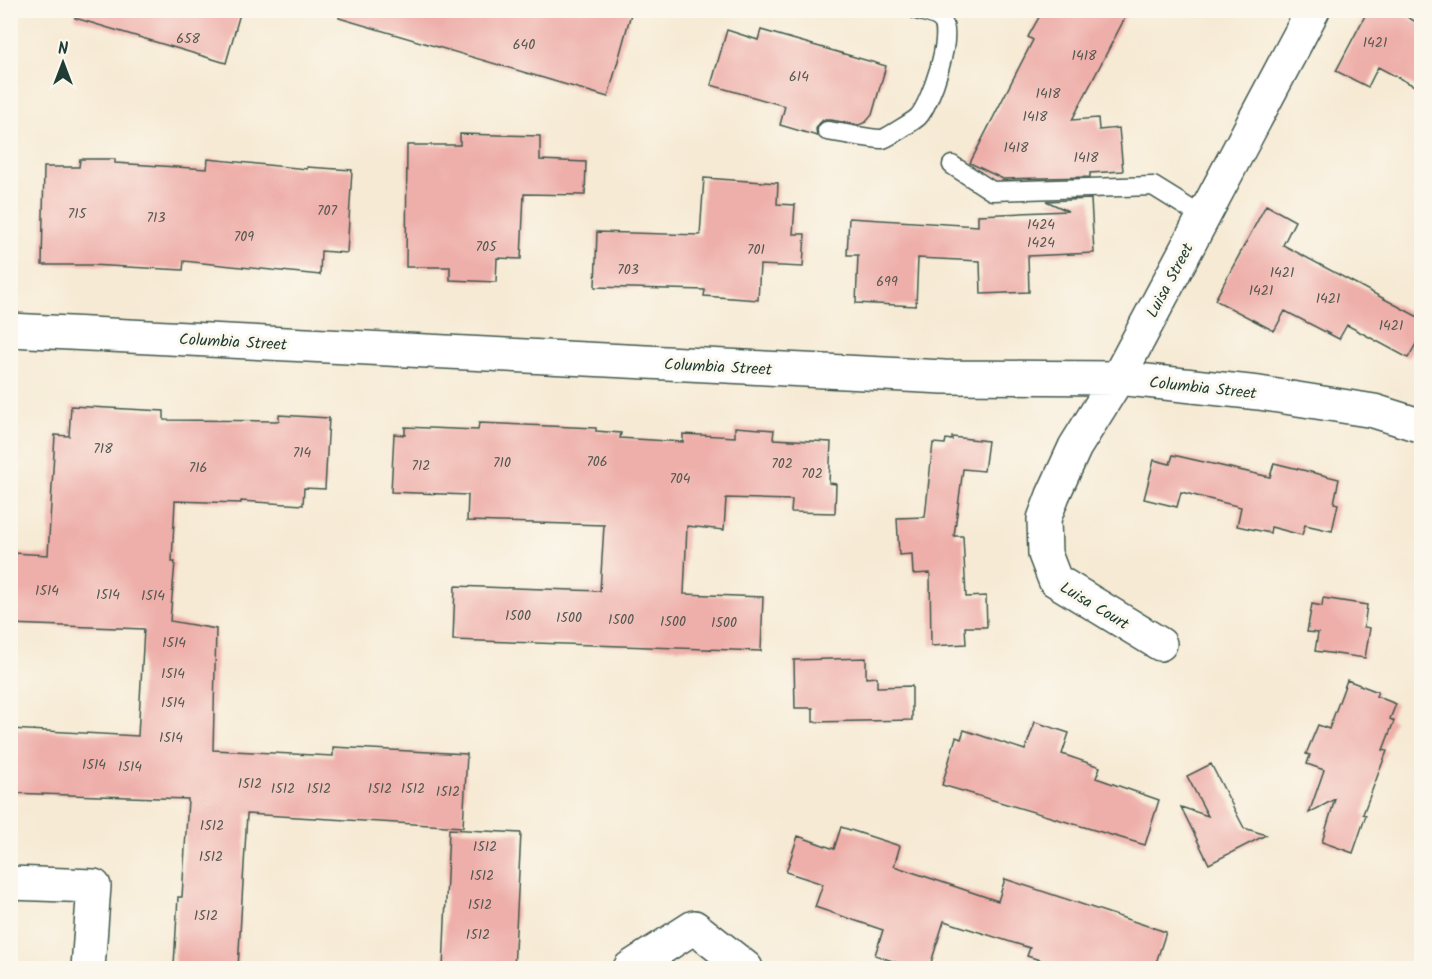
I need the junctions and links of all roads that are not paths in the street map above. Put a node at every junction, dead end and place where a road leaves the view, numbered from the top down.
1 (1313, 10) edge
2 (925, 13) edge
3 (827, 131) dead end
4 (952, 165) dead end
5 (1203, 217) junction
6 (10, 330) edge
7 (1118, 378) junction
8 (1422, 426) edge
9 (1045, 554) joint
10 (1160, 644) dead end
11 (10, 884) edge
12 (88, 969) edge
13 (630, 969) edge
14 (746, 969) edge

1 - 5 street, Luisa Street
2 - 3 lane
4 - 5 lane
5 - 7 street, Luisa Street
6 - 7 street, Columbia Street
7 - 8 street, Columbia Street
7 - 9 street, Luisa Street
9 - 10 street, Luisa Court
11 - 12 street
13 - 14 street

